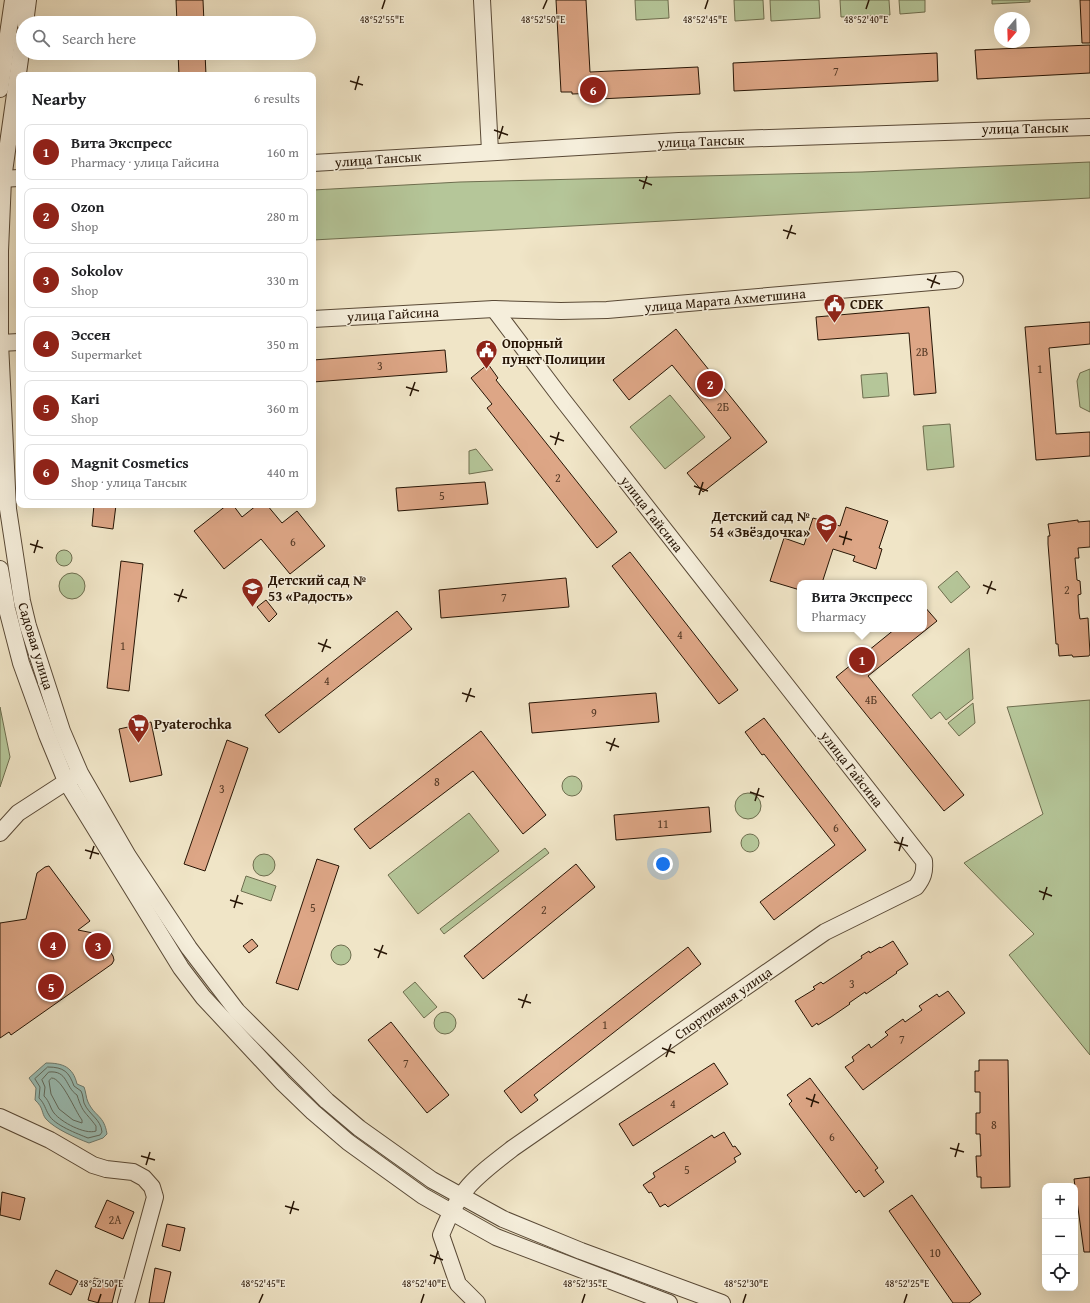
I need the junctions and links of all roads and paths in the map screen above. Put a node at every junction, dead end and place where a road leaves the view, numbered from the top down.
1 (13, 0) edge
2 (28, 0) edge
3 (482, 0) edge
4 (26, 16) edge
5 (20, 60) edge
6 (18, 72) edge
7 (16, 83) edge
8 (0, 88) edge
9 (1090, 127) edge
10 (490, 151) junction
11 (316, 163) edge
12 (16, 178) edge
13 (1, 179) edge
14 (955, 280) dead end
15 (494, 309) junction
16 (316, 319) edge
17 (0, 342) edge
18 (16, 342) edge
19 (0, 569) edge
20 (80, 773) junction
21 (66, 781) junction
22 (0, 833) edge
23 (924, 860) joint
24 (0, 1117) edge
25 (459, 1196) junction
26 (450, 1212) junction
27 (126, 1303) edge
28 (477, 1303) edge
29 (669, 1303) edge
30 (722, 1303) edge

1 - 8 street
2 - 4 street
3 - 10 street
5 - 6 street, Садовая улица
7 - 13 street, Садовая улица
9 - 10 street, улица Тансык
10 - 11 street, улица Тансык
12 - 13 street
13 - 17 street, Садовая улица
14 - 15 street, улица Марата Ахметшина
15 - 16 street, улица Гайсина
15 - 23 street, улица Гайсина
17 - 18 street
17 - 20 street, Садовая улица
19 - 21 street, Садовая улица
20 - 21 street
20 - 25 street, Садовая улица
21 - 22 street
21 - 26 street, Садовая улица
23 - 25 street, Спортивная улица
24 - 27 street
25 - 26 street, Спортивная улица
25 - 30 street, Садовая улица
26 - 28 street, Спортивная улица
26 - 29 street, Садовая улица

